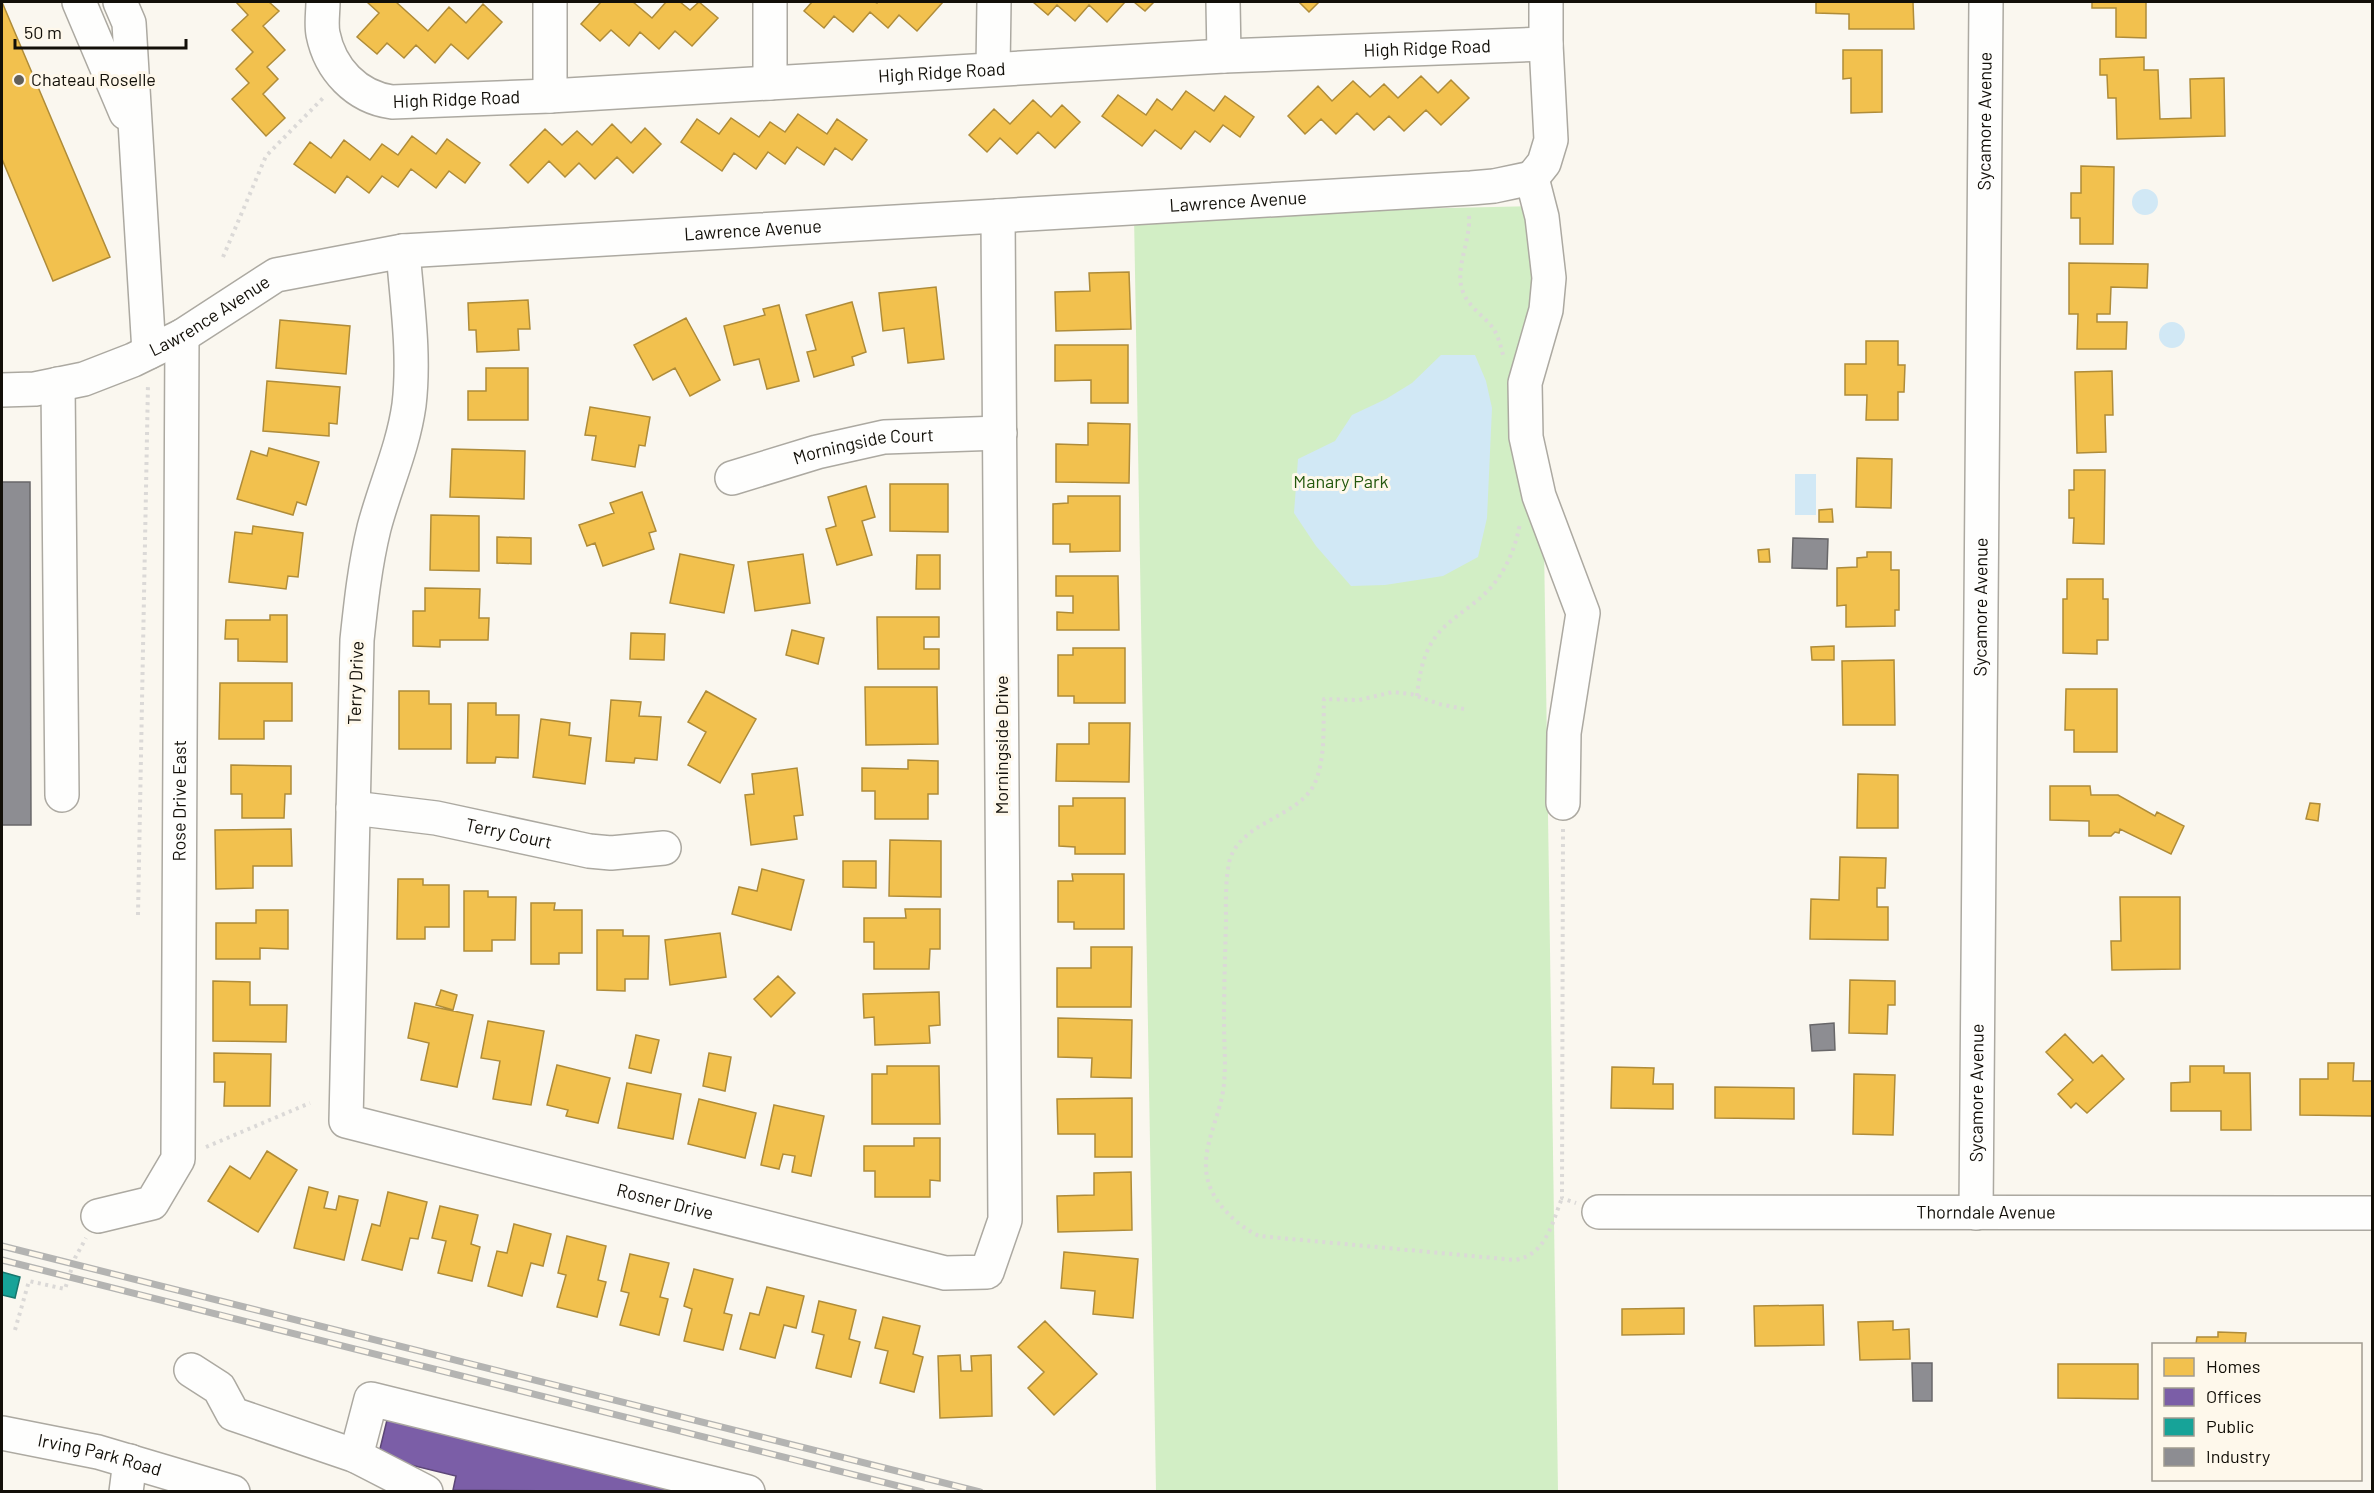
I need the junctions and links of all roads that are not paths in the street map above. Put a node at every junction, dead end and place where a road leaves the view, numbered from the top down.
1 (79, 2) edge
2 (120, 2) edge
3 (323, 2) edge
4 (550, 2) edge
5 (770, 2) edge
6 (994, 2) edge
7 (1223, 2) edge
8 (1546, 2) edge
9 (1986, 2) edge
10 (1546, 44) junction
11 (1224, 56) junction
12 (993, 69) junction
13 (770, 83) junction
14 (550, 96) junction
15 (135, 134) junction
16 (1532, 178) junction
17 (998, 216) junction
18 (404, 251) junction
19 (182, 336) junction
20 (149, 352) junction
21 (58, 384) junction
22 (2, 390) edge
23 (1000, 433) junction
24 (732, 478) dead end
25 (62, 795) dead end
26 (1563, 803) road end
27 (353, 808) junction
28 (664, 848) dead end
29 (346, 1121) joint
30 (1599, 1212) road end
31 (1976, 1213) junction
32 (2373, 1213) edge
33 (98, 1216) dead end
34 (987, 1272) joint
35 (191, 1370) dead end
36 (2, 1433) edge
37 (356, 1456) junction
38 (128, 1476) edge
39 (233, 1491) edge
40 (426, 1491) edge
41 (748, 1491) edge

1 - 15 street
2 - 15 street
3 - 14 street, High Ridge Road
4 - 14 street
5 - 13 street
6 - 12 street
7 - 11 street
8 - 10 street
9 - 31 street, Sycamore Avenue
10 - 11 street, High Ridge Road
10 - 16 street
11 - 12 street, High Ridge Road
12 - 13 street, High Ridge Road
13 - 14 street, High Ridge Road
15 - 20 street
16 - 17 street, Lawrence Avenue
16 - 26 street
17 - 18 street, Lawrence Avenue
17 - 23 street, Morningside Drive
18 - 19 street, Lawrence Avenue
18 - 27 street, Terry Drive
19 - 20 street, Lawrence Avenue
19 - 33 street, Rose Drive East
20 - 21 street, Lawrence Avenue
21 - 22 street, Lawrence Avenue
21 - 25 street
23 - 24 street, Morningside Court
23 - 34 street, Morningside Drive
27 - 28 street, Terry Court
27 - 29 street, Terry Drive
29 - 34 street, Rosner Drive
30 - 31 street, Thorndale Avenue
31 - 32 street, Thorndale Avenue
35 - 37 street
36 - 38 street, Irving Park Road
37 - 40 street
37 - 41 street
38 - 39 street, Irving Park Road

